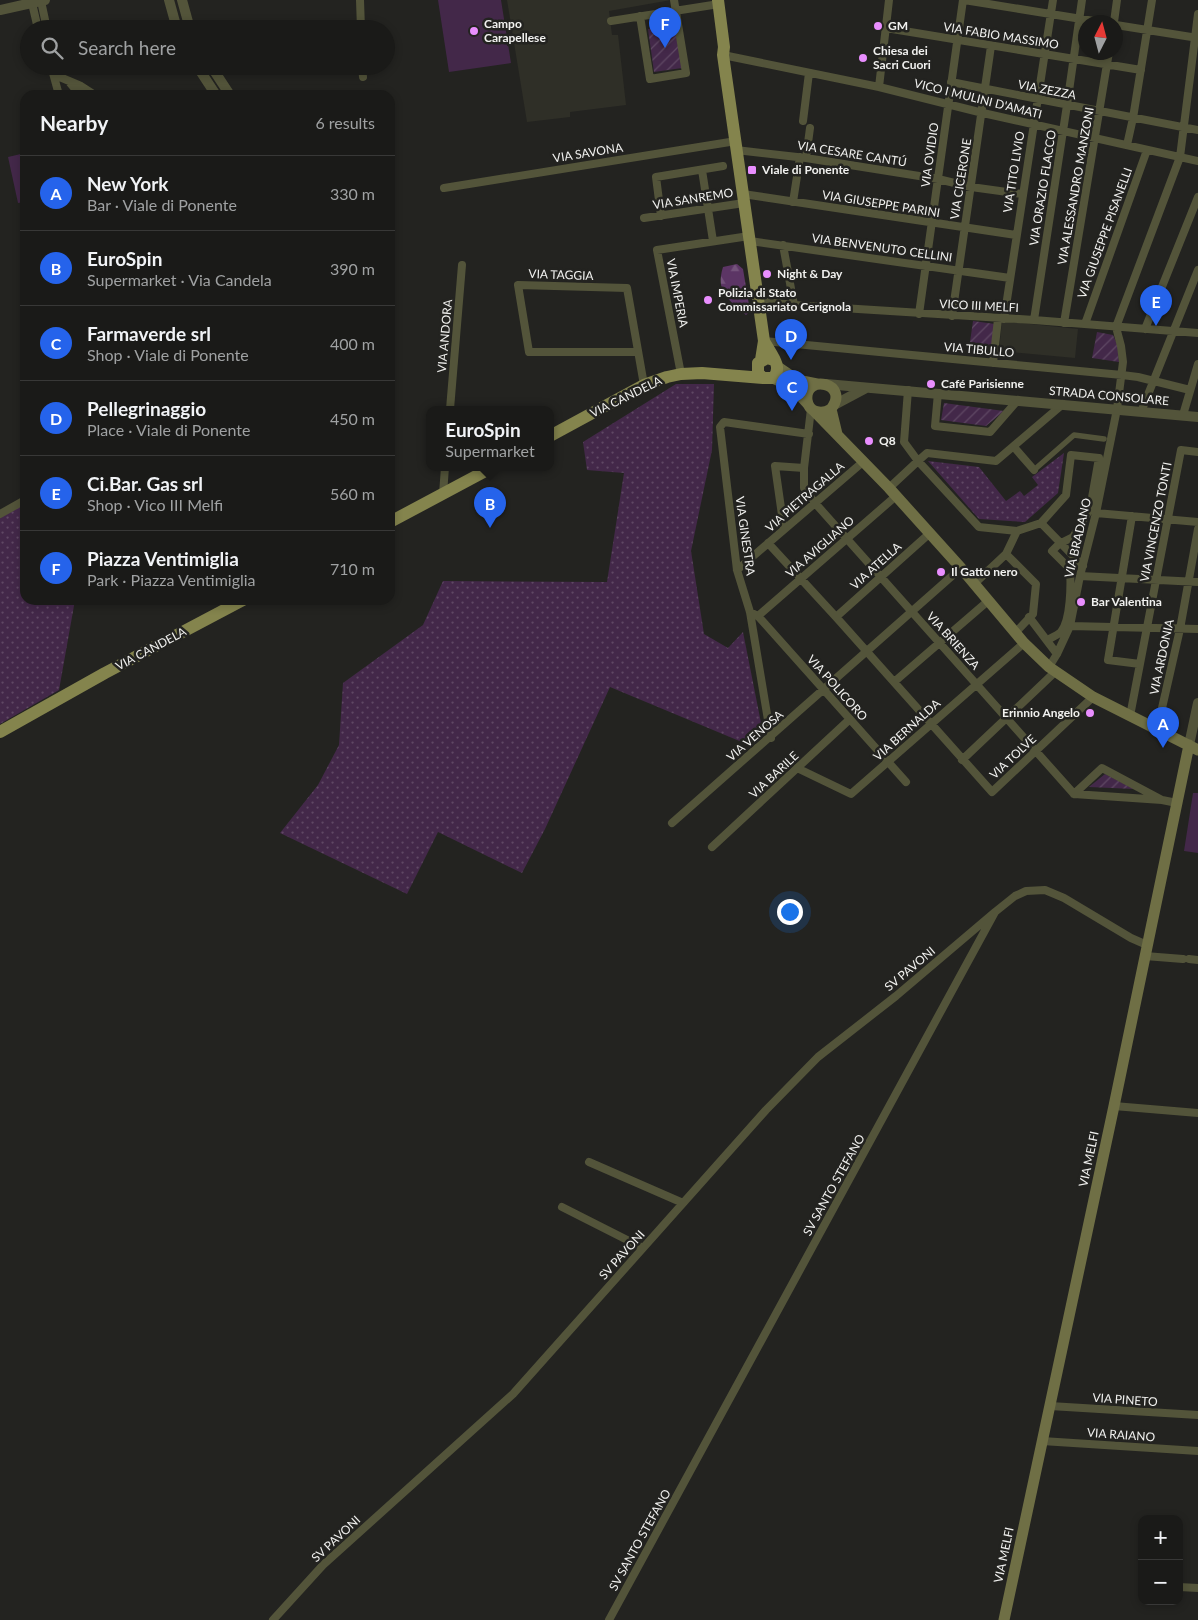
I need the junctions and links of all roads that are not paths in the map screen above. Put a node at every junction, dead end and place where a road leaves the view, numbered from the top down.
1 (169, 0) edge
2 (182, 0) edge
3 (360, 0) edge
4 (674, 0) edge
5 (890, 0) edge
6 (964, 0) edge
7 (1053, 0) edge
8 (1082, 0) edge
9 (1117, 0) edge
10 (1152, 0) edge
11 (39, 1) edge
12 (715, 2) edge
13 (0, 10) edge
14 (676, 11) junction
15 (1198, 14) edge
16 (1050, 15) junction
17 (1080, 15) edge
18 (1115, 15) edge
19 (640, 16) junction
20 (38, 20) edge
21 (44, 20) edge
22 (175, 20) edge
23 (188, 20) edge
24 (361, 20) edge
25 (1078, 20) edge
26 (611, 21) dead end
27 (1078, 26) edge
28 (1123, 26) edge
29 (886, 28) junction
30 (1147, 30) junction
31 (1196, 38) edge
32 (958, 40) junction
33 (991, 46) junction
34 (1044, 54) junction
35 (723, 55) junction
36 (1073, 59) junction
37 (1108, 60) edge
38 (1107, 64) junction
39 (1141, 70) junction
40 (809, 73) junction
41 (54, 75) joint
42 (203, 75) edge
43 (217, 75) edge
44 (70, 82) junction
45 (951, 82) junction
46 (879, 87) junction
47 (985, 89) junction
48 (58, 90) edge
49 (76, 90) edge
50 (87, 90) edge
51 (213, 90) edge
52 (227, 90) edge
53 (1037, 99) junction
54 (948, 104) junction
55 (1067, 105) junction
56 (1100, 111) junction
57 (983, 113) junction
58 (1133, 118) junction
59 (802, 121) dead end
60 (1033, 124) junction
61 (1183, 127) junction
62 (810, 128) dead end
63 (1198, 130) edge
64 (1063, 131) junction
65 (1095, 138) junction
66 (1127, 145) junction
67 (736, 146) junction
68 (1147, 150) junction
69 (1180, 157) junction
70 (803, 158) junction
71 (1198, 161) edge
72 (723, 166) dead end
73 (702, 170) junction
74 (938, 179) junction
75 (971, 187) junction
76 (444, 188) dead end
77 (1022, 194) junction
78 (1198, 197) edge
79 (744, 199) junction
80 (793, 202) junction
81 (708, 210) junction
82 (661, 216) junction
83 (644, 218) dead end
84 (932, 223) junction
85 (964, 227) junction
86 (1016, 235) junction
87 (750, 238) junction
88 (713, 241) junction
89 (783, 245) junction
90 (462, 265) dead end
91 (925, 266) junction
92 (958, 270) junction
93 (1198, 270) edge
94 (1010, 278) junction
95 (759, 301) junction
96 (794, 305) junction
97 (919, 314) junction
98 (952, 316) junction
99 (1001, 319) junction
100 (1034, 320) junction
101 (1064, 323) junction
102 (1085, 324) junction
103 (1116, 327) junction
104 (1145, 329) junction
105 (1173, 331) junction
106 (1198, 333) edge
107 (764, 341) junction
108 (638, 352) junction
109 (992, 362) junction
110 (1198, 364) edge
111 (768, 368) junction
112 (681, 374) junction
113 (1122, 375) junction
114 (1153, 380) junction
115 (822, 384) junction
116 (644, 385) junction
117 (867, 387) junction
118 (908, 390) junction
119 (1190, 390) junction
120 (938, 393) junction
121 (1018, 400) junction
122 (1063, 404) junction
123 (450, 406) edge
124 (811, 407) junction
125 (833, 407) junction
126 (1118, 409) junction
127 (1141, 412) junction
128 (1183, 415) junction
129 (1198, 417) edge
130 (827, 425) junction
131 (809, 432) junction
132 (554, 434) edge
133 (837, 436) junction
134 (1104, 439) dead end
135 (1014, 447) junction
136 (1198, 452) edge
137 (864, 461) junction
138 (918, 461) junction
139 (804, 468) junction
140 (1102, 469) junction
141 (1034, 470) joint
142 (445, 471) edge
143 (486, 471) edge
144 (892, 492) junction
145 (443, 494) junction
146 (20, 503) edge
147 (815, 503) junction
148 (1096, 513) junction
149 (0, 514) edge
150 (1132, 516) junction
151 (395, 519) edge
152 (1168, 520) junction
153 (1198, 522) edge
154 (1041, 523) junction
155 (784, 529) junction
156 (1198, 529) edge
157 (1017, 530) junction
158 (930, 533) junction
159 (847, 538) junction
160 (768, 543) junction
161 (1059, 544) junction
162 (1006, 554) junction
163 (1083, 566) junction
164 (961, 568) junction
165 (737, 570) junction
166 (1080, 576) junction
167 (881, 577) junction
168 (1122, 578) junction
169 (800, 579) junction
170 (1156, 580) junction
171 (1188, 582) junction
172 (1198, 582) edge
173 (974, 584) junction
174 (988, 601) junction
175 (234, 605) edge
176 (750, 612) junction
177 (912, 612) junction
178 (758, 616) junction
179 (836, 617) junction
180 (1029, 617) junction
181 (1070, 626) junction
182 (1114, 627) junction
183 (1147, 628) junction
184 (1180, 629) junction
185 (1198, 629) edge
186 (1015, 633) junction
187 (1047, 640) junction
188 (1024, 643) junction
189 (940, 644) junction
190 (866, 652) junction
191 (1057, 654) junction
192 (1140, 664) junction
193 (1052, 670) junction
194 (894, 682) junction
195 (976, 684) junction
196 (824, 690) junction
197 (1093, 697) junction
198 (1198, 703) edge
199 (1130, 716) junction
200 (1007, 718) junction
201 (850, 719) junction
202 (931, 723) junction
203 (1158, 730) junction
204 (0, 732) edge
205 (770, 738) junction
206 (1193, 747) edge
207 (1036, 751) junction
208 (962, 760) junction
209 (888, 762) junction
210 (797, 768) junction
211 (906, 782) dead end
212 (1074, 794) junction
213 (1162, 800) junction
214 (1177, 803) junction
215 (672, 823) dead end
216 (712, 847) dead end
217 (995, 912) junction
218 (1146, 950) junction
219 (1198, 960) edge
220 (1114, 1106) junction
221 (1198, 1113) edge
222 (589, 1162) dead end
223 (683, 1203) junction
224 (562, 1207) dead end
225 (643, 1248) junction
226 (1050, 1406) junction
227 (1198, 1415) edge
228 (1042, 1441) junction
229 (1198, 1451) edge
230 (1183, 1587) edge
231 (1198, 1588) edge
232 (273, 1620) edge
233 (609, 1620) edge
234 (1004, 1620) edge

1 - 22 street
2 - 23 street
3 - 24 street
4 - 14 street
5 - 29 street
6 - 16 street
6 - 32 street, VIA OVIDIO
7 - 16 street, VIA TITO LIVIO
8 - 17 street, VIA ORAZIO FLACCO
9 - 18 street
10 - 30 street
11 - 13 street
11 - 20 street
11 - 21 street
12 - 14 street
12 - 35 main road
14 - 19 street
14 - 19 street
15 - 31 street
16 - 25 street
16 - 34 street, VIA TITO LIVIO
19 - 26 street
27 - 36 street, VIA ORAZIO FLACCO
28 - 30 street
29 - 32 street, VIA FABIO MASSIMO
29 - 46 street
30 - 31 street
30 - 39 street
31 - 61 street
32 - 33 street, VIA FABIO MASSIMO
32 - 45 street, VIA OVIDIO
33 - 34 street, VIA FABIO MASSIMO
33 - 47 street, VIA CICERONE
34 - 36 street, VIA FABIO MASSIMO
34 - 53 street, VIA TITO LIVIO
35 - 40 street, VICO I MULINI D'AMATI
35 - 67 main road
36 - 38 street, VIA FABIO MASSIMO
36 - 55 street, VIA ORAZIO FLACCO
37 - 38 street, VIA ALESSANDRO MANZONI
38 - 39 street, VIA FABIO MASSIMO
38 - 56 street, VIA ALESSANDRO MANZONI
39 - 58 street
40 - 46 street, VICO I MULINI D'AMATI
40 - 59 street
41 - 44 street
41 - 48 street
42 - 51 street
43 - 52 street
44 - 49 street
44 - 50 street
45 - 47 street, VIA ZEZZA
45 - 54 street, VIA OVIDIO
46 - 54 street, VICO I MULINI D'AMATI
47 - 53 street, VIA ZEZZA
47 - 57 street, VIA CICERONE
53 - 55 street, VIA ZEZZA
53 - 60 street, VIA TITO LIVIO
54 - 57 street, VICO I MULINI D'AMATI
54 - 74 street, VIA OVIDIO
55 - 56 street, VIA ZEZZA
55 - 64 street, VIA ORAZIO FLACCO
56 - 58 street, VIA ZEZZA
56 - 65 street, VIA ALESSANDRO MANZONI
57 - 60 street, VICO I MULINI D'AMATI
57 - 75 street, VIA CICERONE
58 - 61 street, VIA ZEZZA
58 - 66 street
60 - 64 street, VICO I MULINI D'AMATI
60 - 77 street, VIA TITO LIVIO
61 - 63 street, VIA ZEZZA
61 - 69 street
62 - 70 street
64 - 65 street, VICO I MULINI D'AMATI
64 - 100 street, VIA ORAZIO FLACCO
65 - 66 street, VICO I MULINI D'AMATI
65 - 101 street, VIA ALESSANDRO MANZONI
66 - 68 street, VICO I MULINI D'AMATI
67 - 70 street, VIA CESARE CANTÚ
67 - 76 street, VIA SAVONA
67 - 79 main road
68 - 69 street, VICO I MULINI D'AMATI
68 - 102 street, VIA GIUSEPPE PISANELLI
69 - 71 street, VICO I MULINI D'AMATI
69 - 103 street
70 - 74 street, VIA CESARE CANTÚ
70 - 80 street
72 - 73 street
73 - 81 street
73 - 82 street
74 - 75 street, VIA CESARE CANTÚ
74 - 84 street, VIA OVIDIO
75 - 77 street, VIA CESARE CANTÚ
75 - 85 street, VIA CICERONE
77 - 86 street, VIA TITO LIVIO
78 - 104 street
79 - 80 street, VIA GIUSEPPE PARINI
79 - 81 street, VIA SANREMO
79 - 87 main road
80 - 84 street, VIA GIUSEPPE PARINI
81 - 82 street, VIA SANREMO
81 - 88 street
82 - 83 street, VIA SANREMO
84 - 85 street, VIA GIUSEPPE PARINI
84 - 91 street, VIA OVIDIO
85 - 86 street, VIA GIUSEPPE PARINI
85 - 92 street, VIA CICERONE
86 - 94 street, VIA TITO LIVIO
87 - 88 street, VIA IMPERIA
87 - 89 street, VIA BENVENUTO CELLINI
87 - 95 main road
88 - 112 street, VIA IMPERIA
89 - 91 street, VIA BENVENUTO CELLINI
89 - 96 street
90 - 123 street, VIA ANDORA
91 - 92 street, VIA BENVENUTO CELLINI
91 - 97 street, VIA OVIDIO
92 - 94 street, VIA BENVENUTO CELLINI
92 - 98 street, VIA CICERONE
93 - 105 street
94 - 99 street, VIA TITO LIVIO
95 - 96 street, VICO III MELFI
95 - 107 main road
96 - 97 street, VICO III MELFI
97 - 98 street, VICO III MELFI
98 - 99 street, VICO III MELFI
99 - 100 street, VICO III MELFI
99 - 109 street, VIA TITO LIVIO
100 - 101 street, VICO III MELFI
101 - 102 street, VICO III MELFI
102 - 103 street, VICO III MELFI
103 - 104 street, VICO III MELFI
103 - 113 street, VIA BRADANO
104 - 105 street, VICO III MELFI
105 - 106 street, VICO III MELFI
105 - 114 street
107 - 109 street, VIA TIBULLO
107 - 111 main road
108 - 108 street, VIA TAGGIA
108 - 116 street, VIA TAGGIA
109 - 113 street, VIA TIBULLO
110 - 119 street
111 - 112 main road, VIA CANDELA
111 - 115 main road
111 - 124 main road
112 - 116 main road, VIA CANDELA
113 - 114 street, VIA TIBULLO
113 - 126 street, VIA BRADANO
114 - 119 street, VIA TIBULLO
114 - 127 street
115 - 117 street, STRADA CONSOLARE
115 - 124 main road
115 - 125 main road
116 - 132 main road, VIA CANDELA
117 - 118 street, STRADA CONSOLARE
117 - 125 street
118 - 120 street, STRADA CONSOLARE
118 - 138 street
119 - 128 street
120 - 121 street, STRADA CONSOLARE
120 - 121 street
121 - 122 street, STRADA CONSOLARE
122 - 126 street, STRADA CONSOLARE
122 - 135 street
124 - 125 main road
124 - 130 main road
124 - 131 street, VIA BRIENZA
125 - 133 main road
126 - 127 street, STRADA CONSOLARE
126 - 140 street, VIA BRADANO
127 - 128 street, STRADA CONSOLARE
128 - 129 street, STRADA CONSOLARE
130 - 131 street
130 - 133 main road
131 - 139 street, VIA BRIENZA
131 - 165 street, VIA GINESTRA
133 - 137 main road
134 - 141 street
135 - 138 street
135 - 141 street
136 - 152 street, VIA VINCENZO TONTI
137 - 144 main road
137 - 147 street, VIA PIETRAGALLA
138 - 144 street, VIA AVIGLIANO
138 - 157 street
139 - 147 street, VIA BRIENZA
139 - 155 street
140 - 148 street, VIA BRADANO
140 - 154 street
140 - 161 street
142 - 145 street
143 - 145 main road
144 - 158 main road
144 - 159 street, VIA AVIGLIANO
145 - 151 main road
146 - 149 street
147 - 155 street, VIA PIETRAGALLA
147 - 159 street, VIA BRIENZA
148 - 150 street
148 - 163 street, VIA BRADANO
150 - 152 street
150 - 168 street
152 - 153 street
152 - 170 street, VIA VINCENZO TONTI
154 - 157 street
154 - 161 street
155 - 160 street, VIA PIETRAGALLA
156 - 171 street, VIA ARDONIA
157 - 162 street
158 - 164 main road
158 - 167 street, VIA ATELLA
159 - 167 street, VIA BRIENZA
159 - 169 street, VIA AVIGLIANO
160 - 165 street, VIA PIETRAGALLA
160 - 169 street
161 - 163 street
161 - 187 street
162 - 173 street
162 - 180 street
163 - 166 street, VIA BRADANO
164 - 173 main road
164 - 177 street
165 - 176 street, VIA GINESTRA
166 - 168 street
166 - 181 street, VIA BRADANO
167 - 177 street, VIA BRIENZA
167 - 179 street, VIA ATELLA
168 - 170 street
168 - 182 street
169 - 178 street, VIA AVIGLIANO
169 - 179 street
170 - 171 street
170 - 183 street, VIA VINCENZO TONTI
171 - 172 street
171 - 184 street, VIA ARDONIA
173 - 174 main road
174 - 186 main road
174 - 189 street
175 - 204 main road, VIA CANDELA
176 - 178 street, VIA POLICORO
176 - 205 street, VIA GINESTRA
177 - 189 street, VIA BRIENZA
177 - 190 street, VIA VENOSA
178 - 196 street, VIA POLICORO
179 - 190 street
180 - 186 street
180 - 187 street
181 - 182 street
181 - 191 street, VIA BRADANO
182 - 183 street
182 - 192 street
183 - 184 street
183 - 192 street, VIA VINCENZO TONTI
184 - 185 street
184 - 203 street, VIA ARDONIA
186 - 188 main road
187 - 191 street
188 - 193 main road
188 - 195 street, VIA BERNALDA
189 - 194 street
189 - 195 street, VIA BRIENZA
190 - 194 street
190 - 196 street, VIA VENOSA
191 - 193 street, VIA BRADANO
192 - 199 street, VIA VINCENZO TONTI
193 - 197 main road
193 - 200 street, VIA BRADANO
194 - 202 street
195 - 200 street, VIA BRIENZA
195 - 202 street, VIA BERNALDA
196 - 201 street, VIA POLICORO
196 - 205 street, VIA VENOSA
197 - 199 main road
197 - 207 street, VIA TOLVE
198 - 206 street, VIA MELFI
199 - 203 main road
200 - 207 street, VIA BRIENZA
200 - 208 street, VIA BRADANO
201 - 209 street, VIA POLICORO
201 - 210 street, VIA BARILE
202 - 208 street
202 - 209 street, VIA BERNALDA
203 - 206 main road
205 - 215 street, VIA VENOSA
206 - 214 main road, VIA MELFI
207 - 208 street, VIA TOLVE
207 - 212 street, VIA BRIENZA
209 - 210 street, VIA BERNALDA
209 - 211 street, VIA POLICORO
210 - 216 street, VIA BARILE
212 - 213 street
212 - 213 street
213 - 214 street
214 - 218 main road, VIA MELFI
217 - 218 street, SV SANTO STEFANO
217 - 223 street, SV PAVONI
217 - 233 street, SV SANTO STEFANO
218 - 219 street, SV SANTO STEFANO
218 - 220 main road, VIA MELFI
220 - 221 street
220 - 226 main road, VIA MELFI
222 - 223 street
223 - 225 street, SV PAVONI
224 - 225 street
225 - 232 street, SV PAVONI
226 - 227 street, VIA PINETO
226 - 228 main road, VIA MELFI
228 - 229 street, VIA RAIANO
228 - 234 main road, VIA MELFI
230 - 231 street

